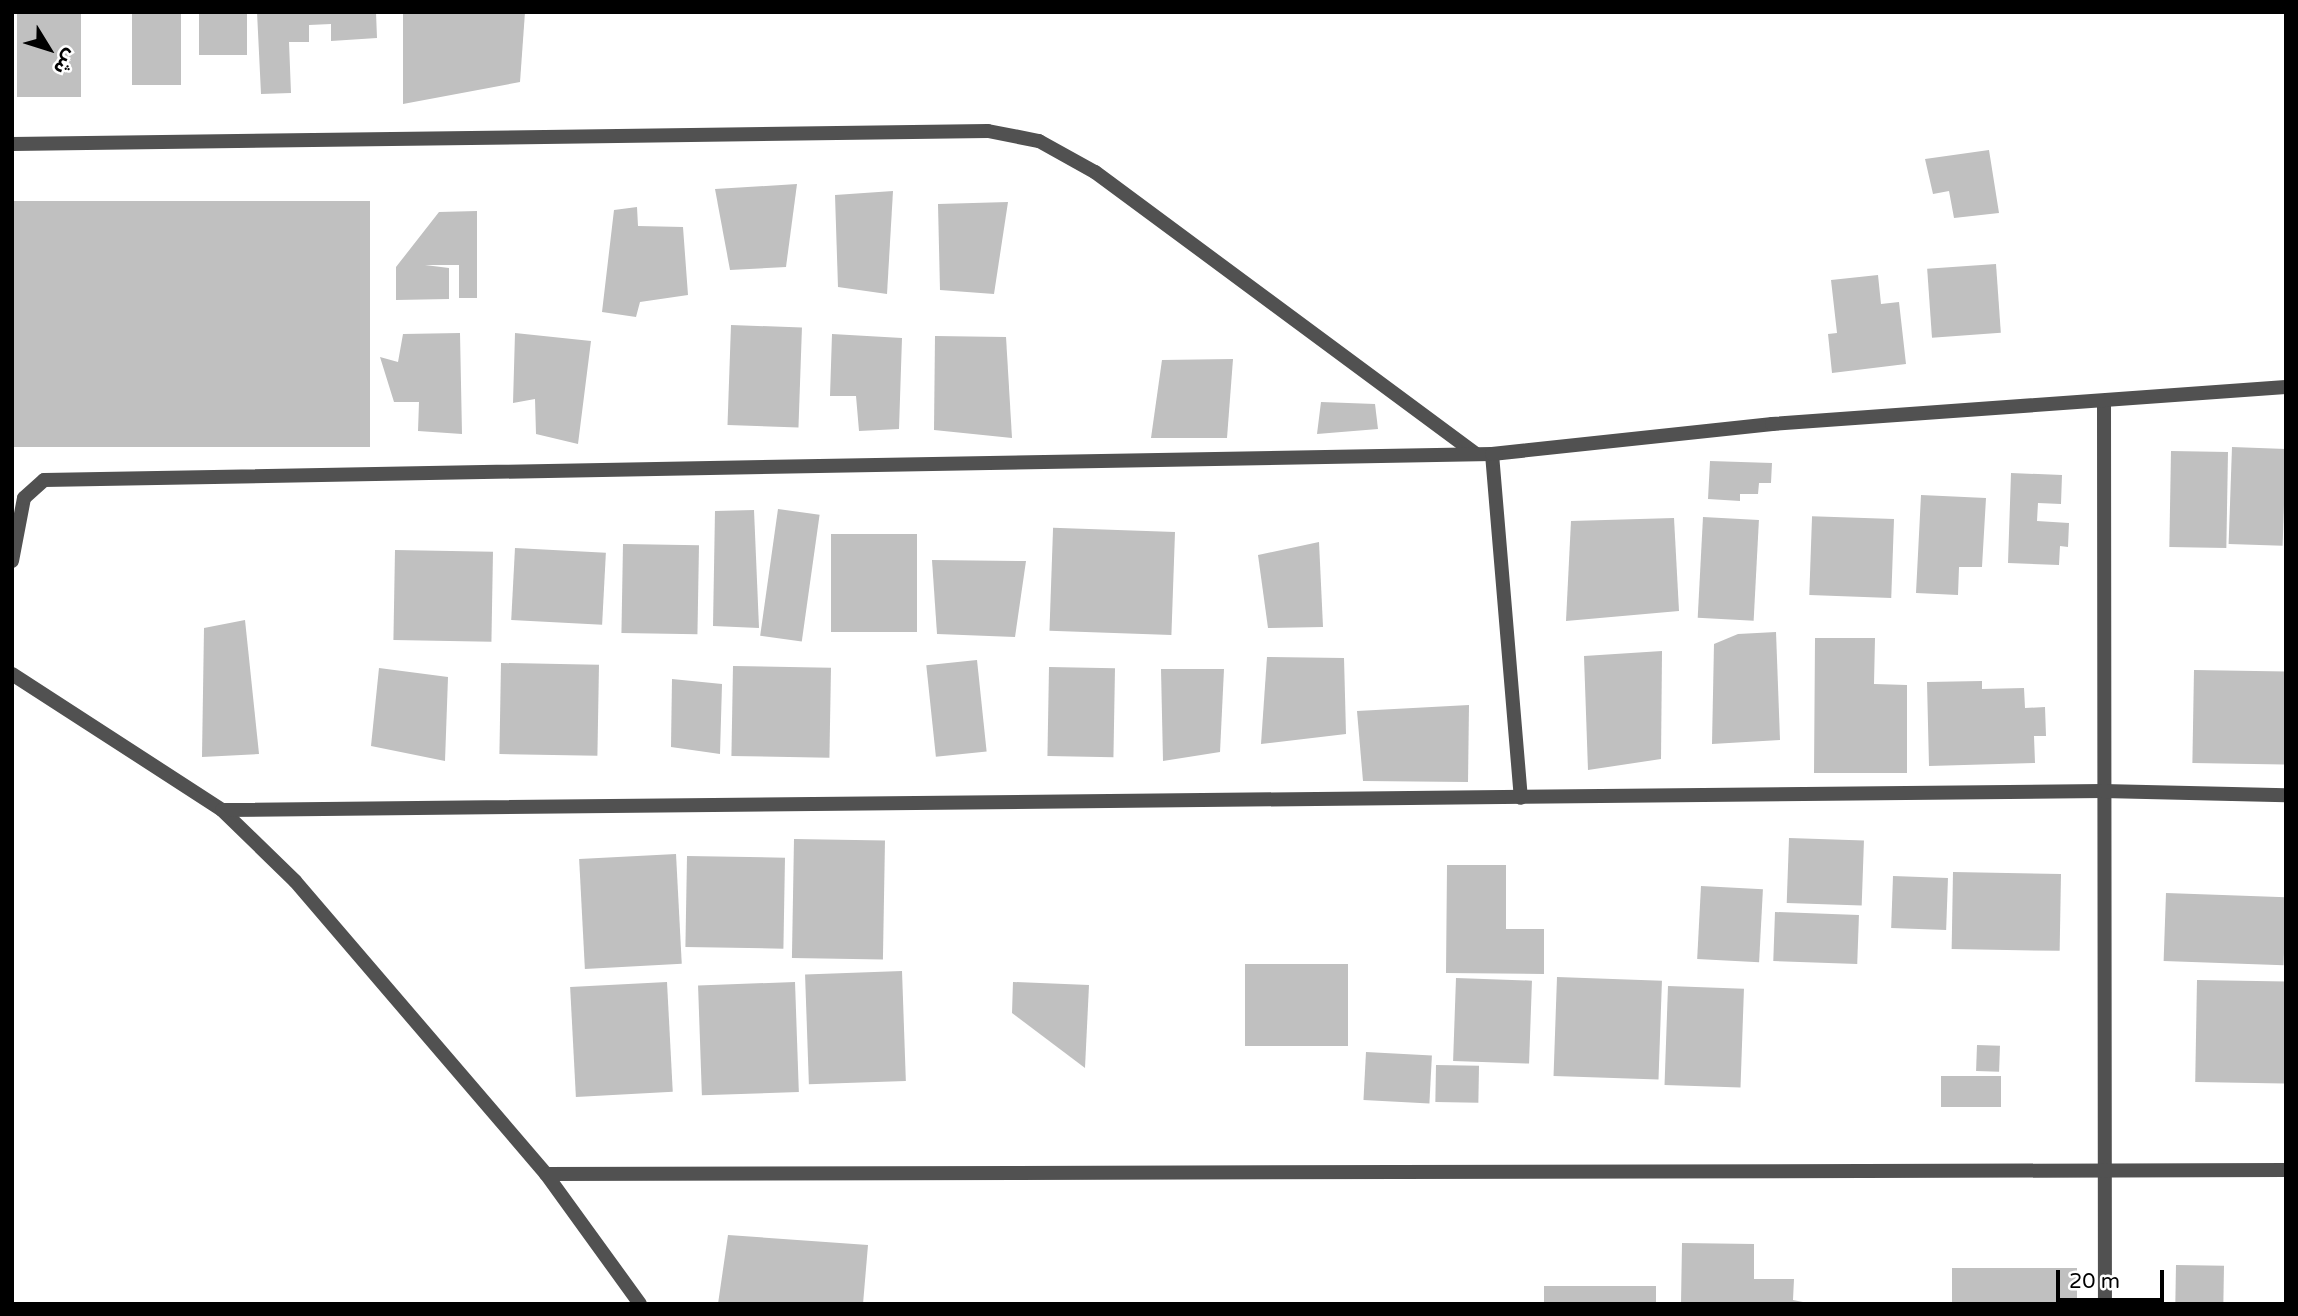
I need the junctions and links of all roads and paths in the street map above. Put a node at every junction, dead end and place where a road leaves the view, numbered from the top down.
1 (12, 144) edge
2 (2286, 387) edge
3 (2104, 401) junction
4 (1475, 453) junction
5 (1492, 454) junction
6 (12, 561) edge
7 (12, 674) edge
8 (2103, 791) junction
9 (2286, 795) edge
10 (1521, 798) junction
11 (222, 810) junction
12 (2102, 1168) junction
13 (2286, 1170) edge
14 (546, 1174) junction
15 (640, 1304) edge
16 (2105, 1304) edge

1 - 4 street
2 - 3 street
3 - 5 street
3 - 8 street
4 - 5 street
4 - 6 street
5 - 10 street
7 - 11 street
8 - 9 street
8 - 10 street
8 - 12 street
10 - 11 street
11 - 14 street
12 - 13 street
12 - 14 street
12 - 16 street
14 - 15 street

